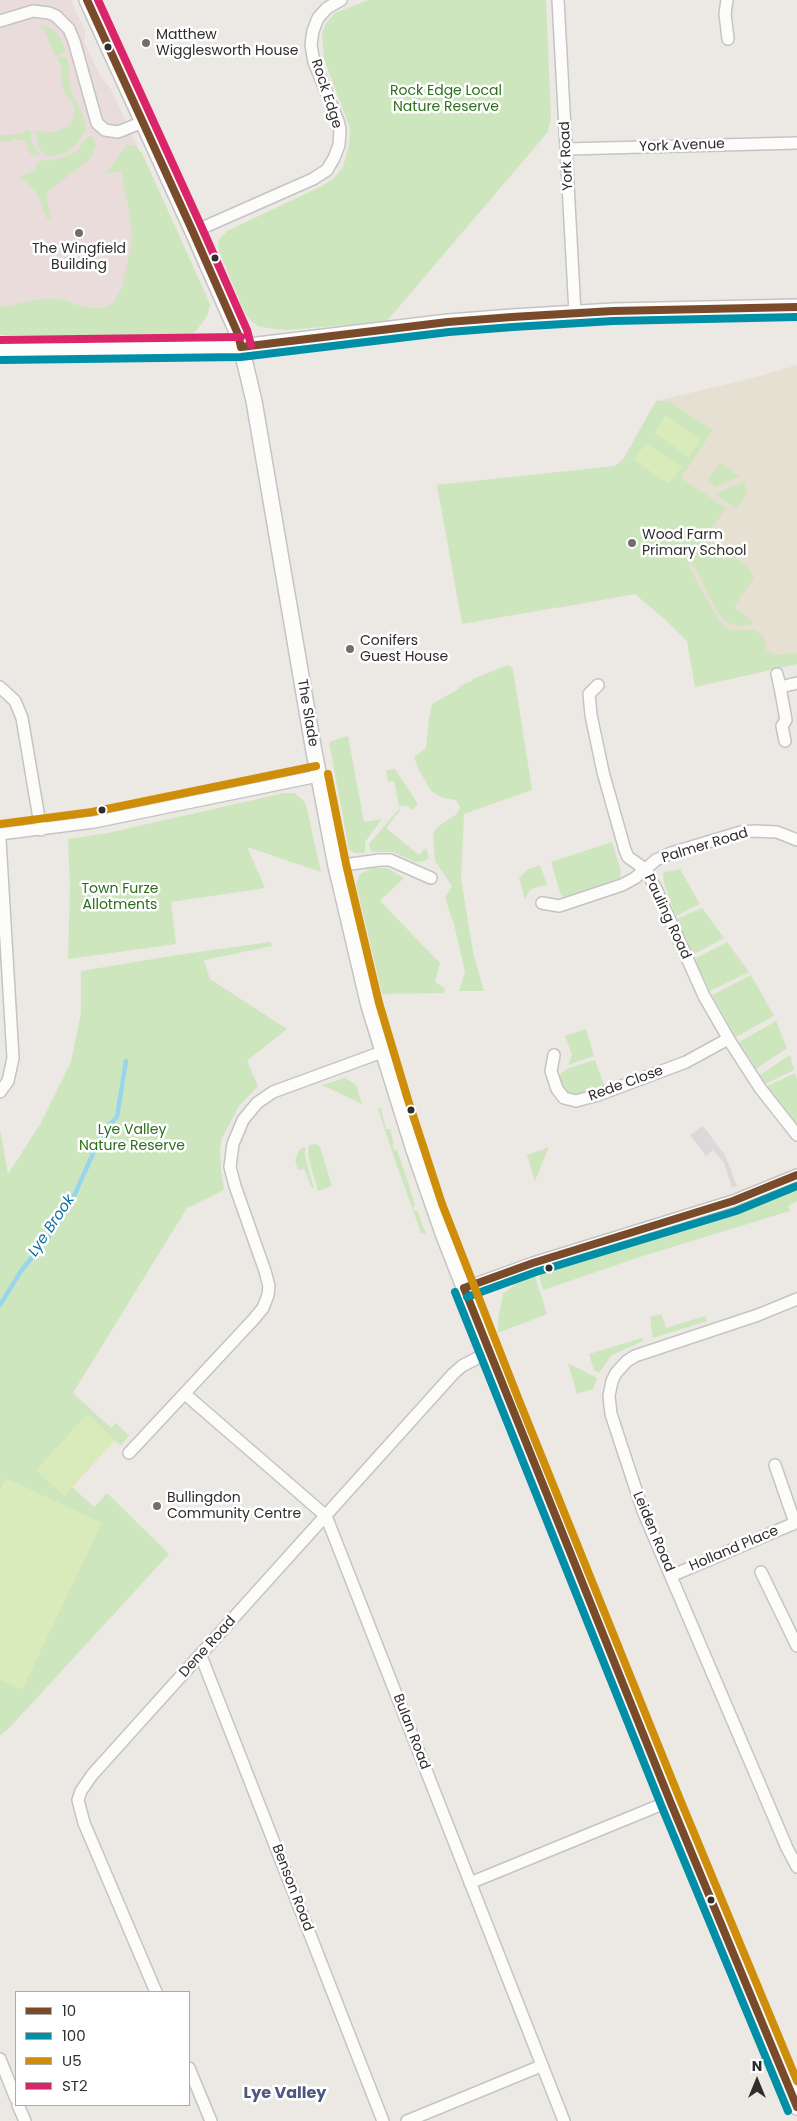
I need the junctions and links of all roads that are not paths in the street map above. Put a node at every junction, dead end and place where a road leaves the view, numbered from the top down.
1 (87, 0) edge
2 (341, 0) edge
3 (558, 0) edge
4 (727, 0) edge
5 (0, 21) edge
6 (728, 40) dead end
7 (143, 122) junction
8 (797, 143) edge
9 (567, 149) junction
10 (193, 232) junction
11 (797, 307) edge
12 (575, 313) junction
13 (241, 347) junction
14 (0, 350) edge
15 (777, 674) dead end
16 (797, 683) edge
17 (598, 684) dead end
18 (0, 687) edge
19 (780, 687) junction
20 (785, 742) dead end
21 (318, 776) junction
22 (41, 830) junction
23 (0, 834) edge
24 (0, 840) edge
25 (797, 840) edge
26 (336, 866) junction
27 (646, 870) junction
28 (431, 878) dead end
29 (542, 903) dead end
30 (728, 1039) junction
31 (382, 1052) junction
32 (554, 1054) dead end
33 (0, 1092) edge
34 (797, 1135) edge
35 (797, 1175) edge
36 (464, 1288) junction
37 (797, 1299) edge
38 (489, 1352) junction
39 (185, 1394) junction
40 (129, 1453) dead end
41 (775, 1465) dead end
42 (326, 1516) junction
43 (761, 1572) dead end
44 (671, 1576) junction
45 (797, 1646) edge
46 (201, 1656) junction
47 (670, 1801) junction
48 (797, 1867) edge
49 (470, 1883) junction
50 (156, 1991) edge
51 (0, 2059) edge
52 (541, 2066) junction
53 (190, 2070) edge
54 (15, 2096) edge
55 (18, 2106) edge
56 (797, 2107) edge
57 (25, 2121) edge
58 (212, 2121) edge
59 (383, 2121) edge
60 (407, 2121) edge
61 (564, 2121) edge

1 - 7 main road, The Slade
2 - 10 street, Rock Edge
3 - 9 street, York Road
4 - 6 street
5 - 7 street
7 - 10 main road, The Slade
8 - 9 street, York Avenue
9 - 12 street, York Road
10 - 13 main road, The Slade
11 - 12 main road
12 - 13 main road
13 - 14 main road
13 - 21 main road, The Slade
15 - 19 street
16 - 19 street
17 - 27 street, Pauling Road
18 - 22 street
19 - 20 street
21 - 22 street
21 - 26 main road, The Slade
22 - 23 street
24 - 33 street
25 - 27 street, Palmer Road
26 - 28 street
26 - 31 main road, The Slade
27 - 29 street, Palmer Road
27 - 30 street, Pauling Road
30 - 32 street, Rede Close
30 - 34 street, Pauling Road
31 - 36 main road, The Slade
31 - 39 street
35 - 36 street
36 - 38 main road, The Slade
37 - 44 street, Leiden Road
38 - 42 street, Dene Road
38 - 47 main road, The Slade
39 - 40 street
39 - 42 street, Bulan Road
41 - 44 street, Holland Place
42 - 46 street, Dene Road
42 - 49 street, Bulan Road
43 - 45 street
44 - 48 street, Leiden Road
46 - 50 street, Dene Road
46 - 59 street, Benson Road
47 - 49 street
47 - 56 main road, The Slade
49 - 52 street, Bulan Road
51 - 54 street
52 - 60 street
52 - 61 street, Bulan Road
53 - 58 street
55 - 57 street

